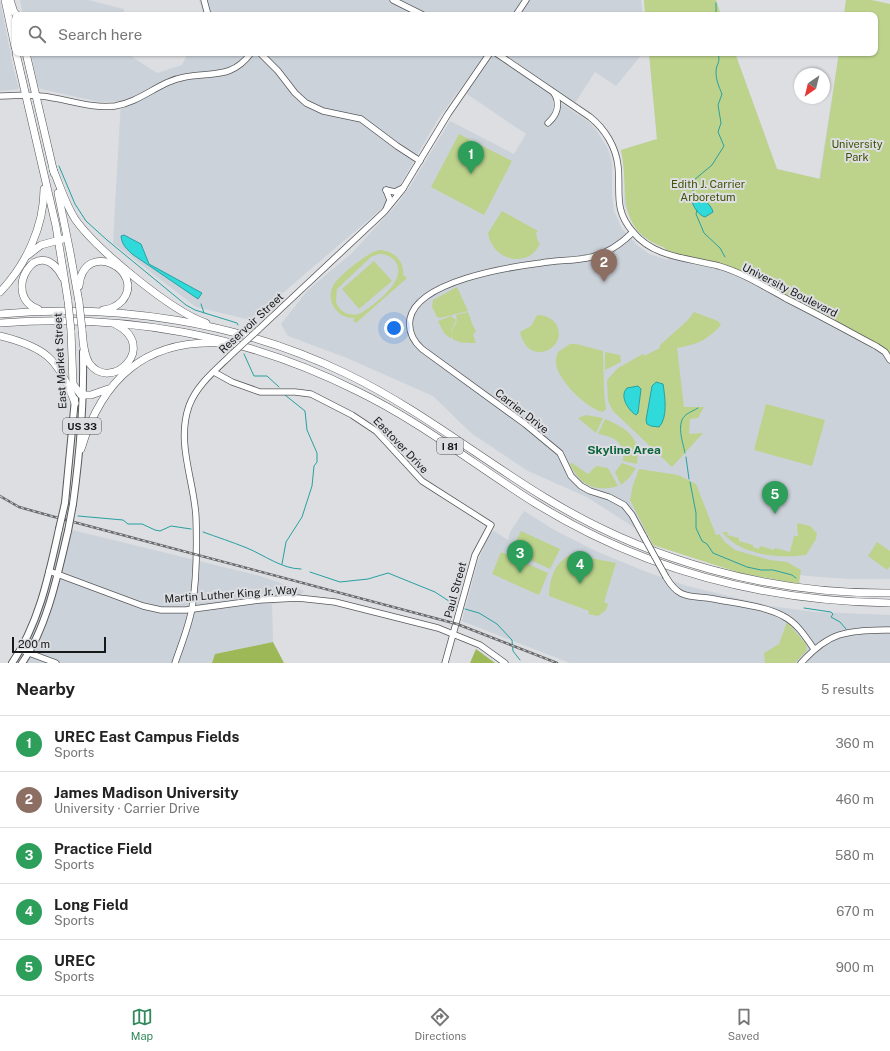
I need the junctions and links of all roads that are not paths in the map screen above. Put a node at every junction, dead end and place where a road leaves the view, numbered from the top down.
1 (4, 0) edge
2 (10, 0) edge
3 (14, 0) edge
4 (204, 0) edge
5 (393, 0) edge
6 (526, 0) edge
7 (14, 12) edge
8 (16, 12) edge
9 (207, 12) edge
10 (417, 12) edge
11 (518, 12) edge
12 (12, 34) edge
13 (17, 56) edge
14 (27, 56) edge
15 (248, 56) edge
16 (263, 56) edge
17 (488, 56) edge
18 (500, 56) edge
19 (554, 93) junction
20 (0, 96) edge
21 (26, 96) junction
22 (36, 96) junction
23 (548, 123) dead end
24 (420, 161) junction
25 (53, 169) junction
26 (45, 181) junction
27 (407, 184) junction
28 (385, 211) junction
29 (633, 232) junction
30 (68, 238) junction
31 (59, 240) junction
32 (24, 257) junction
33 (66, 283) junction
34 (0, 292) edge
35 (78, 295) junction
36 (46, 311) junction
37 (90, 312) junction
38 (0, 314) edge
39 (107, 322) junction
40 (0, 323) edge
41 (236, 333) junction
42 (0, 336) edge
43 (234, 344) junction
44 (83, 348) junction
45 (890, 360) edge
46 (219, 366) junction
47 (214, 372) junction
48 (222, 376) junction
49 (73, 384) junction
50 (108, 389) junction
51 (84, 396) junction
52 (75, 403) junction
53 (81, 449) junction
54 (491, 525) joint
55 (49, 571) junction
56 (58, 574) junction
57 (890, 593) edge
58 (890, 602) edge
59 (192, 609) junction
60 (890, 630) edge
61 (454, 634) junction
62 (814, 648) junction
63 (20, 650) junction
64 (29, 653) junction
65 (12, 663) edge
66 (22, 663) edge
67 (56, 663) edge
68 (175, 663) edge
69 (445, 663) edge
70 (505, 663) edge
71 (801, 663) edge

1 - 12 highway
2 - 7 highway
3 - 8 highway
4 - 9 street
5 - 10 street
6 - 11 street
13 - 21 highway, East Market Street / US 33
14 - 22 highway, East Market Street / US 33
15 - 22 street
16 - 24 street
17 - 24 street, Reservoir Street
18 - 19 street, University Boulevard
19 - 23 street
19 - 29 street, University Boulevard
20 - 21 street
21 - 22 street
21 - 26 highway, East Market Street / US 33
22 - 25 highway, East Market Street / US 33
24 - 27 street, Reservoir Street
25 - 30 highway, East Market Street / US 33
25 - 41 highway
26 - 31 highway, East Market Street / US 33
26 - 32 highway
27 - 28 street, Reservoir Street
27 - 28 street
28 - 46 street, Reservoir Street, bridge
29 - 45 street, University Boulevard
29 - 62 street, Carrier Drive, bridge
30 - 31 highway
30 - 35 highway, East Market Street / US 33
31 - 32 highway
31 - 33 highway, East Market Street / US 33
32 - 34 highway
33 - 36 highway
33 - 49 highway, East Market Street / US 33, bridge
35 - 37 highway
35 - 44 highway, East Market Street / US 33, bridge
36 - 37 highway, I 81
36 - 38 highway, I 81
37 - 41 highway, I 81
39 - 40 highway, I 81
39 - 43 highway, I 81
39 - 44 highway
41 - 57 highway, I 81
42 - 52 highway
43 - 50 highway
43 - 58 highway, I 81
44 - 51 main road, East Market Street / US 33
46 - 47 street, Reservoir Street
46 - 48 street
47 - 48 street, Eastover Drive
47 - 59 street, Reservoir Street
48 - 54 street, Eastover Drive
49 - 51 highway
49 - 52 main road, East Market Street / US 33
50 - 51 highway
50 - 53 highway
51 - 53 main road, East Market Street / US 33
52 - 55 main road, East Market Street / US 33, bridge
53 - 56 main road, East Market Street / US 33, bridge
54 - 61 street, Paul Street
55 - 56 street, Martin Luther King Jr. Way
55 - 63 main road, East Market Street / US 33
56 - 59 street, Martin Luther King Jr. Way
56 - 64 main road, East Market Street / US 33
59 - 61 street, Martin Luther King Jr. Way
59 - 68 street, Reservoir Street
60 - 62 street
61 - 69 street, Paul Street
61 - 70 street, Martin Luther King Jr. Way
62 - 71 street
63 - 64 street
63 - 65 main road, East Market Street / US 33
64 - 66 main road, East Market Street / US 33
64 - 67 street

